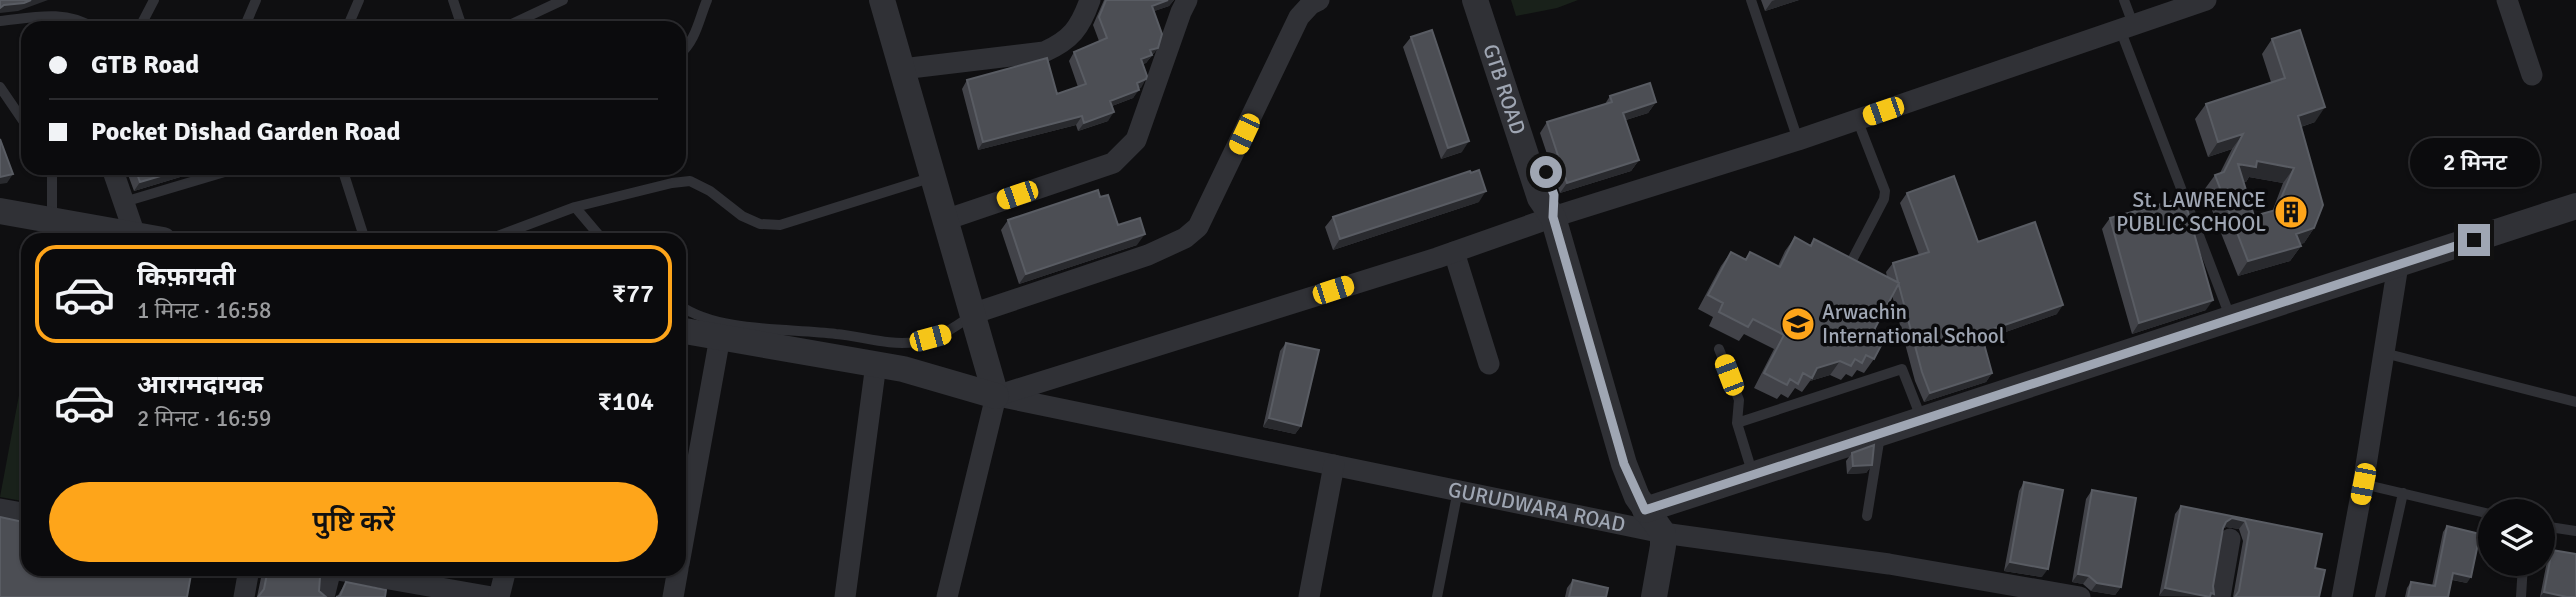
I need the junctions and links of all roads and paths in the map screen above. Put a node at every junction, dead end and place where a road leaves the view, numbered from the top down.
1 (154, 0) edge
2 (256, 0) edge
3 (359, 0) edge
4 (453, 0) edge
5 (563, 0) edge
6 (707, 0) edge
7 (882, 0) edge
8 (1090, 0) edge
9 (1187, 0) edge
10 (1319, 0) edge
11 (1475, 0) edge
12 (1487, 0) edge
13 (1751, 0) edge
14 (2124, 0) edge
15 (2206, 0) edge
16 (2507, 0) edge
17 (83, 21) edge
18 (143, 21) edge
19 (247, 21) edge
20 (350, 21) edge
21 (461, 21) edge
22 (518, 21) edge
23 (0, 22) edge
24 (2127, 27) junction
25 (686, 48) edge
26 (902, 69) junction
27 (2532, 75) dead end
28 (0, 87) edge
29 (21, 118) edge
30 (1857, 119) junction
31 (1798, 140) junction
32 (52, 175) edge
33 (114, 175) edge
34 (215, 175) edge
35 (344, 175) edge
36 (933, 177) junction
37 (124, 202) junction
38 (2576, 206) edge
39 (575, 207) junction
40 (0, 211) edge
41 (1553, 217) junction
42 (52, 220) junction
43 (945, 220) junction
44 (124, 233) edge
45 (134, 233) edge
46 (363, 233) edge
47 (506, 233) edge
48 (597, 233) edge
49 (1454, 252) junction
50 (2398, 265) junction
51 (1848, 268) edge
52 (686, 310) edge
53 (972, 314) junction
54 (2231, 319) junction
55 (686, 331) edge
56 (720, 337) junction
57 (1719, 349) dead end
58 (2384, 353) junction
59 (876, 364) junction
60 (1489, 364) dead end
61 (996, 396) junction
62 (2576, 402) edge
63 (1922, 420) junction
64 (1737, 423) junction
65 (1881, 433) junction
66 (1334, 465) junction
67 (1754, 475) junction
68 (2363, 484) junction
69 (1458, 490) junction
70 (2403, 493) junction
71 (0, 509) edge
72 (1645, 510) junction
73 (2478, 511) edge
74 (21, 513) edge
75 (1867, 516) dead end
76 (686, 527) edge
77 (2555, 528) edge
78 (2576, 531) edge
79 (1662, 533) junction
80 (2230, 539) dead end
81 (248, 576) edge
82 (329, 576) edge
83 (352, 576) edge
84 (504, 576) edge
85 (677, 576) edge
86 (2522, 576) edge
87 (389, 588) edge
88 (2027, 593) edge
89 (460, 594) edge
90 (244, 597) edge
91 (324, 597) edge
92 (492, 597) edge
93 (499, 597) edge
94 (673, 597) edge
95 (845, 597) edge
96 (947, 597) edge
97 (1309, 597) edge
98 (1437, 597) edge
99 (1654, 597) edge
100 (2080, 597) edge
101 (2220, 597) edge
102 (2342, 597) edge
103 (2380, 597) edge
104 (2521, 597) edge

1 - 18 lane
2 - 19 lane
3 - 20 lane
4 - 21 lane
5 - 22 lane
6 - 25 lane
7 - 26 street
8 - 26 street
9 - 43 street
10 - 53 street
11 - 41 street, GTB ROAD
12 - 41 street, GTB ROAD
13 - 31 lane
14 - 24 lane
15 - 24 street
16 - 27 street
17 - 23 lane
24 - 30 street
24 - 54 lane
26 - 36 street
28 - 29 lane
30 - 31 street
30 - 51 lane
31 - 41 street
32 - 42 lane
33 - 37 street
34 - 37 lane
35 - 46 lane
36 - 39 lane
36 - 43 street
37 - 45 street
38 - 50 street
39 - 47 lane
39 - 48 lane
40 - 42 street
41 - 49 street
41 - 72 street, GTB ROAD
42 - 44 street
43 - 53 street
49 - 60 street
49 - 61 street
50 - 54 street
50 - 58 street
52 - 53 lane
53 - 61 street
54 - 63 street
55 - 56 street
56 - 59 street
56 - 76 street
57 - 64 lane
58 - 62 lane
58 - 68 street
59 - 61 street
59 - 95 street
61 - 66 street, GURUDWARA ROAD
61 - 96 street
63 - 64 lane
63 - 65 street
64 - 67 lane
65 - 67 street
65 - 75 lane
66 - 69 street, GURUDWARA ROAD
66 - 97 street
67 - 72 street
68 - 70 lane
68 - 102 street
69 - 79 street, GURUDWARA ROAD
69 - 98 lane
70 - 73 lane
70 - 103 lane
71 - 74 street
72 - 79 street, GTB ROAD
77 - 78 lane
79 - 88 street, GURUDWARA ROAD
79 - 99 street
80 - 101 street
81 - 90 street
82 - 91 street
83 - 87 street
84 - 93 street
85 - 94 street
86 - 104 lane
87 - 89 street
88 - 100 street, GURUDWARA ROAD
89 - 92 street

